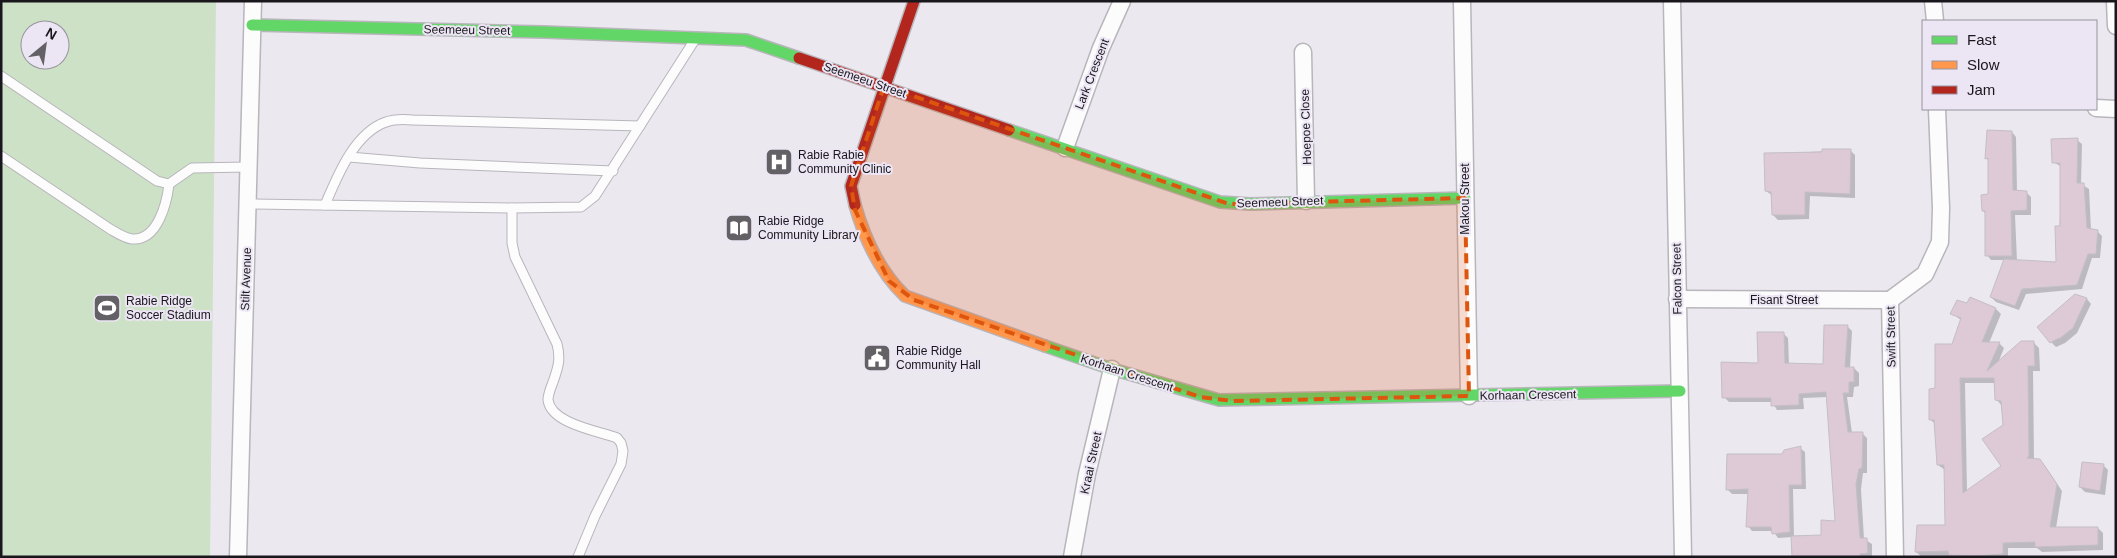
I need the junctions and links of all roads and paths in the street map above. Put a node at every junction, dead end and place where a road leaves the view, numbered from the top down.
1 (253, 1) edge
2 (914, 1) edge
3 (1122, 1) edge
4 (1462, 1) edge
5 (1672, 1) edge
6 (1933, 1) edge
7 (2115, 1) edge
8 (1935, 20) edge
9 (252, 25) junction
10 (2116, 26) edge
11 (697, 36) junction
12 (1304, 52) dead end
13 (1, 76) edge
14 (884, 86) junction
15 (2097, 108) edge
16 (2116, 109) edge
17 (1938, 110) edge
18 (640, 126) junction
19 (1065, 148) junction
20 (1, 156) edge
21 (348, 157) junction
22 (248, 167) junction
23 (613, 170) junction
24 (168, 184) junction
25 (1464, 198) junction
26 (1306, 201) junction
27 (248, 204) junction
28 (324, 205) junction
29 (512, 208) junction
30 (1677, 300) junction
31 (1890, 300) junction
32 (1112, 369) junction
33 (1680, 391) junction
34 (1469, 396) junction
35 (238, 557) edge
36 (578, 557) edge
37 (1072, 557) edge
38 (1683, 557) edge
39 (1896, 557) edge

1 - 9 street, Stilt Avenue
2 - 14 street, Korhaan Crescent
3 - 19 street, Lark Crescent
4 - 25 street, Makou Street
5 - 30 street, Falcon Street
6 - 8 street
7 - 10 street
9 - 11 street, Seemeeu Street
9 - 22 street, Stilt Avenue
11 - 14 street, Seemeeu Street
11 - 18 lane
12 - 26 street, Hoepoe Close
13 - 24 lane
14 - 19 street, Seemeeu Street
14 - 32 street, Korhaan Crescent
15 - 16 street
17 - 31 street, Swift Street
18 - 21 lane
18 - 23 lane
19 - 26 street, Seemeeu Street
20 - 24 lane
21 - 23 lane
21 - 28 lane
22 - 24 lane
22 - 27 street, Stilt Avenue
23 - 29 lane
25 - 26 street, Seemeeu Street
25 - 34 street, Makou Street
27 - 28 lane
27 - 35 street, Stilt Avenue
28 - 29 lane
29 - 36 lane
30 - 31 street, Fisant Street
30 - 33 street, Falcon Street
31 - 39 street, Swift Street
32 - 34 street, Korhaan Crescent
32 - 37 street, Kraai Street
33 - 34 street, Korhaan Crescent
33 - 38 street, Falcon Street

